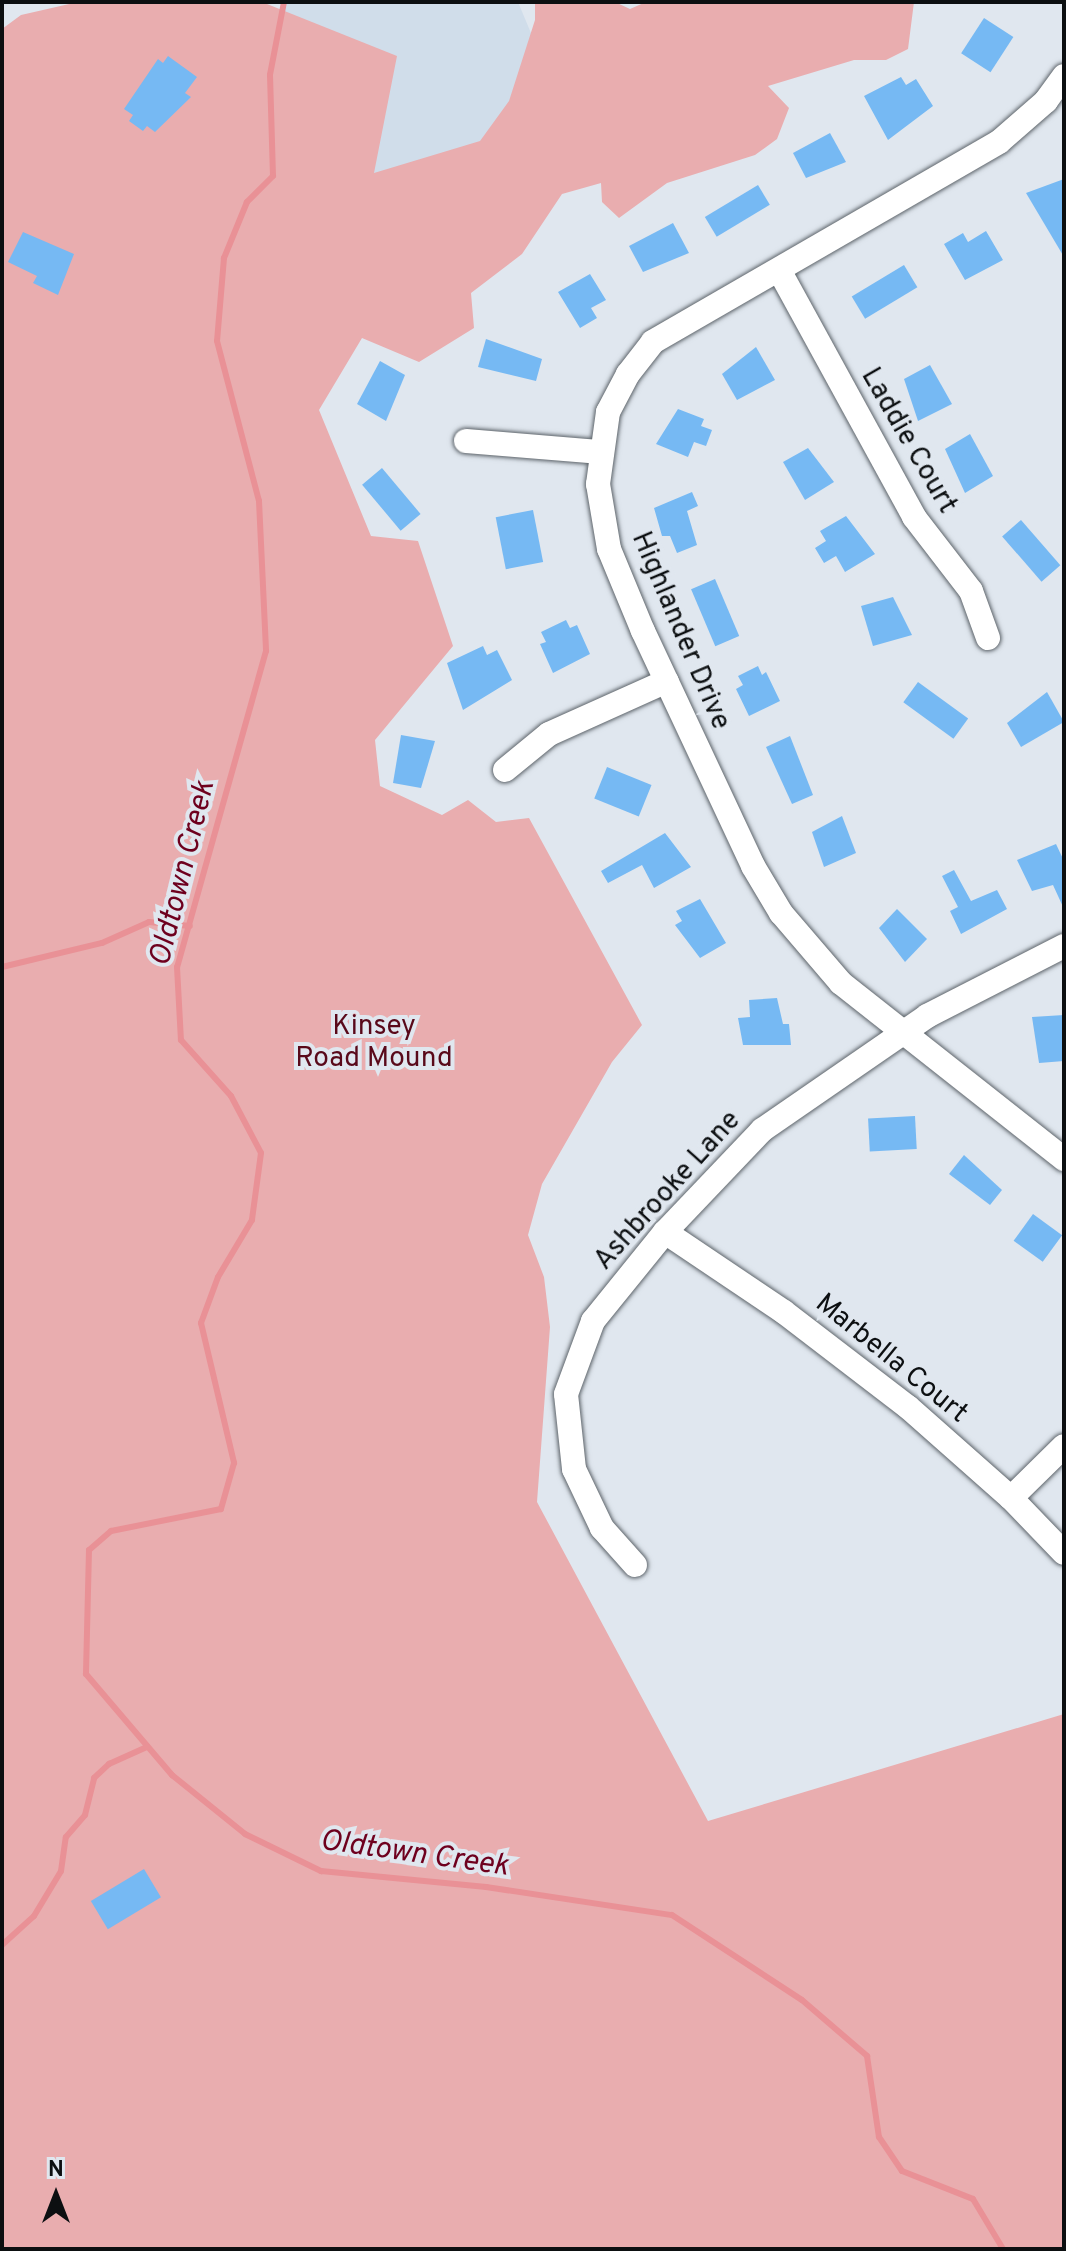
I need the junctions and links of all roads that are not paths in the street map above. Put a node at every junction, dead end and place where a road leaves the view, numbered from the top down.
1 (1064, 76) edge
2 (779, 270) junction
3 (466, 441) dead end
4 (599, 452) junction
5 (988, 638) dead end
6 (667, 681) junction
7 (505, 770) dead end
8 (1064, 946) edge
9 (902, 1032) junction
10 (1064, 1159) edge
11 (665, 1232) junction
12 (1064, 1446) edge
13 (1011, 1498) junction
14 (1064, 1553) edge
15 (635, 1565) dead end

1 - 2 street, Highlander Drive
2 - 4 street, Highlander Drive
2 - 5 street, Laddie Court
3 - 4 street
4 - 6 street, Highlander Drive
6 - 7 street
6 - 9 street, Highlander Drive
8 - 9 street, Ashbrooke Lane
9 - 10 street, Highlander Drive
9 - 11 street, Ashbrooke Lane
11 - 13 street, Marbella Court
11 - 15 street, Ashbrooke Lane
12 - 13 street
13 - 14 street, Marbella Court

